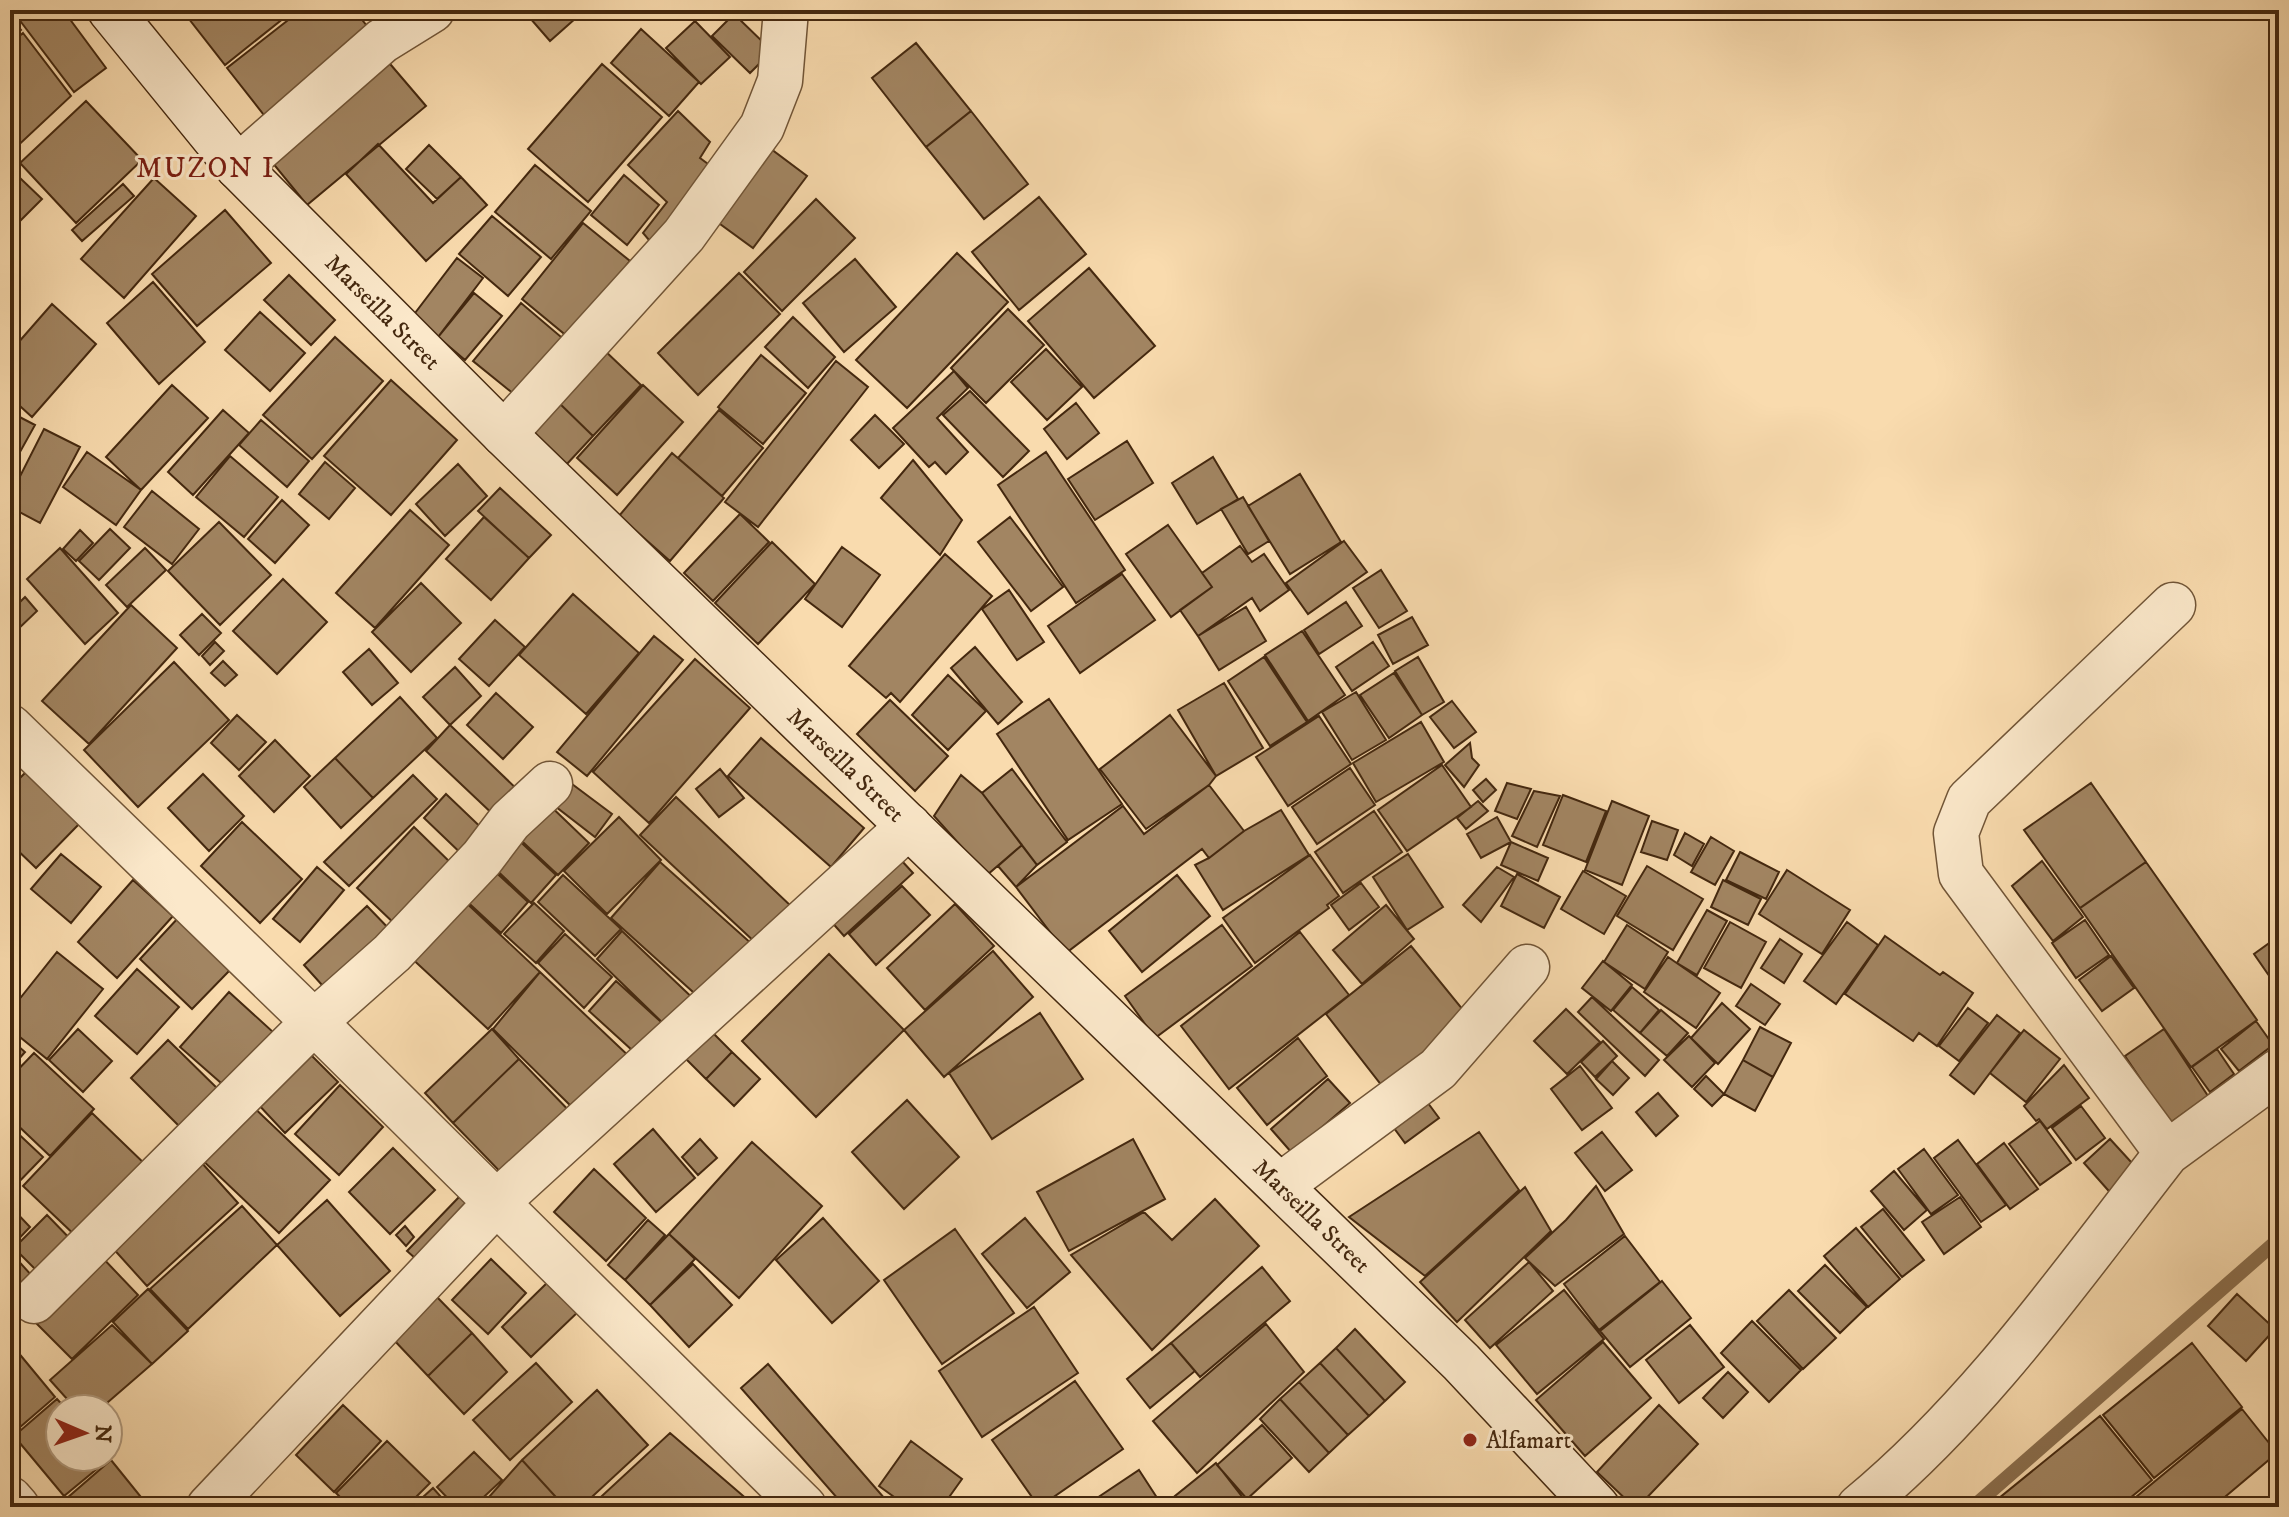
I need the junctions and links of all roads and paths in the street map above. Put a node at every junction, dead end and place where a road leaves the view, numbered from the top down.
1 (110, 10) edge
2 (432, 10) edge
3 (786, 10) edge
4 (238, 167) junction
5 (504, 434) junction
6 (2173, 605) dead end
7 (10, 727) edge
8 (550, 784) dead end
9 (909, 826) junction
10 (1527, 967) dead end
11 (314, 1022) junction
12 (2279, 1071) edge
13 (2167, 1153) junction
14 (1281, 1185) junction
15 (497, 1202) junction
16 (34, 1301) dead end
17 (10, 1499) edge
18 (17, 1507) edge
19 (209, 1507) edge
20 (804, 1507) edge
21 (1597, 1507) edge
22 (1859, 1507) edge

1 - 4 street, Marseilla Street
2 - 4 street
3 - 5 street
4 - 5 street, Marseilla Street
5 - 9 street, Marseilla Street
6 - 13 street
7 - 11 street
8 - 11 street
9 - 14 street, Marseilla Street
9 - 15 street
10 - 14 street
11 - 15 street
11 - 16 street
12 - 13 street
13 - 22 street
14 - 21 street, Marseilla Street
15 - 19 street
15 - 20 street
17 - 18 street

